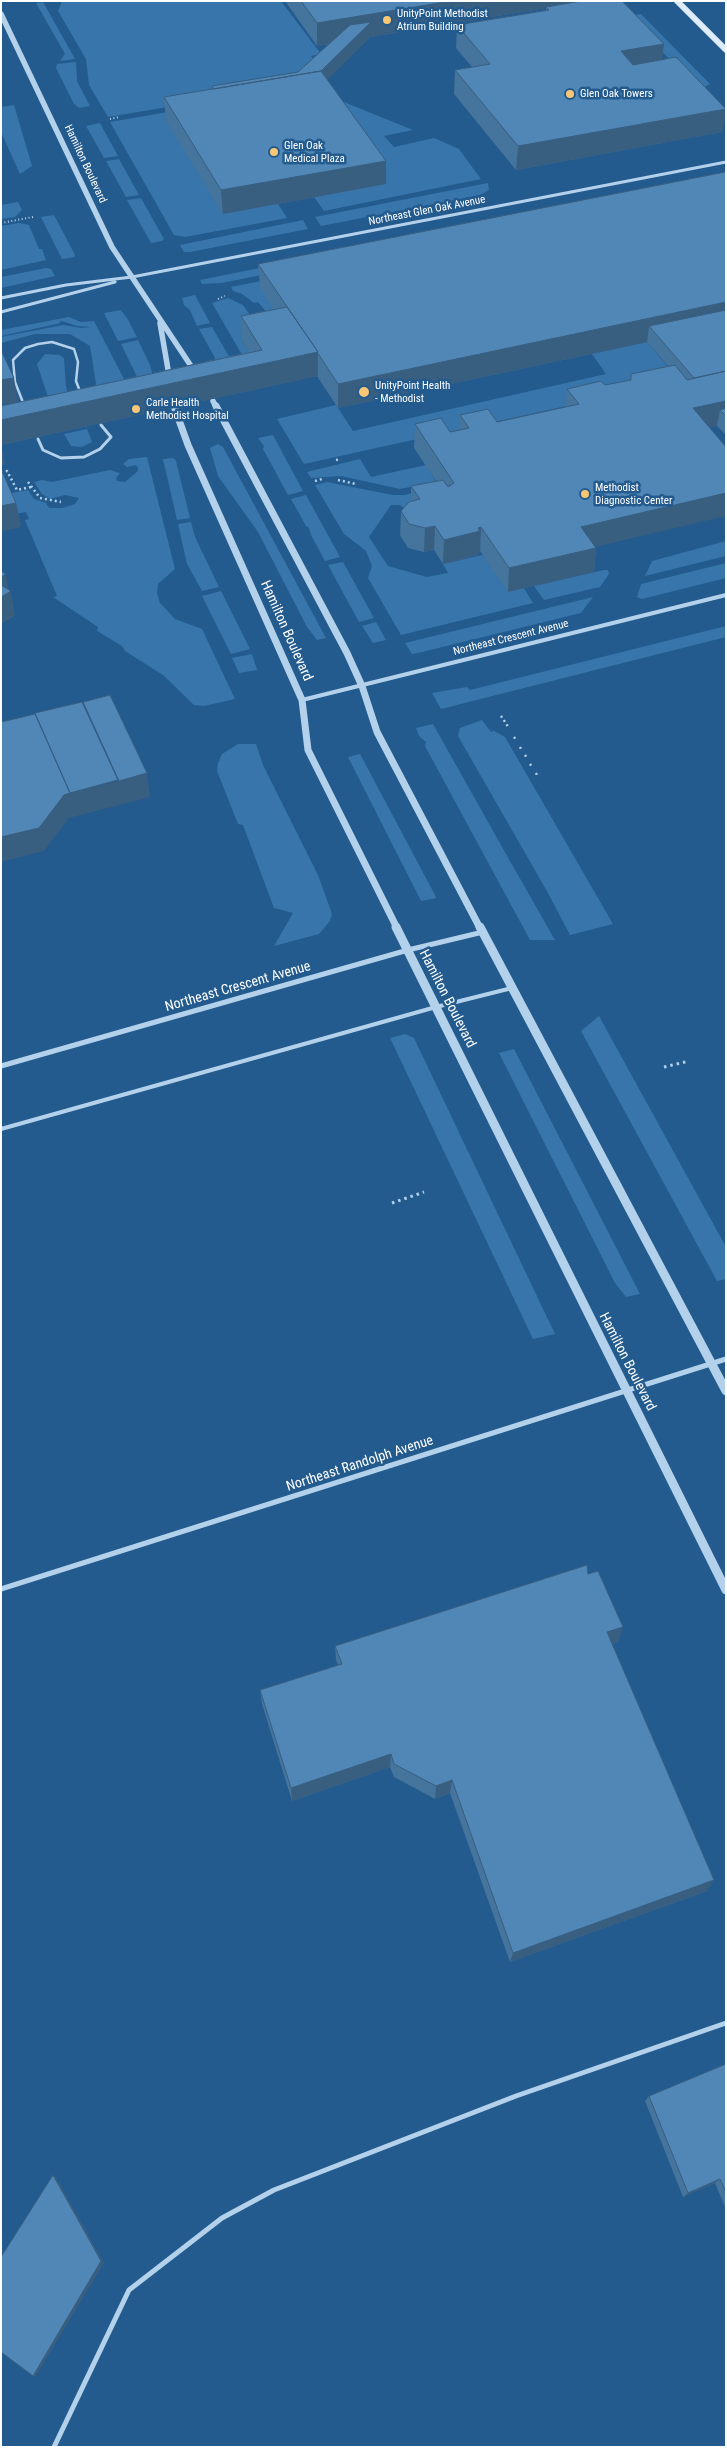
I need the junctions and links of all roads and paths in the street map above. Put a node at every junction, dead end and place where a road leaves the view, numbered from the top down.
1 (677, 1) edge
2 (1, 14) edge
3 (726, 50) edge
4 (118, 117) dead end
5 (110, 119) dead end
6 (726, 162) edge
7 (33, 217) dead end
8 (1, 223) edge
9 (132, 277) junction
10 (225, 296) dead end
11 (1, 298) edge
12 (218, 299) dead end
13 (1, 312) edge
14 (159, 318) junction
15 (199, 378) edge
16 (172, 392) edge
17 (213, 401) edge
18 (83, 402) edge
19 (24, 407) edge
20 (175, 409) edge
21 (101, 425) edge
22 (38, 439) edge
23 (341, 459) dead end
24 (336, 460) dead end
25 (1, 472) edge
26 (322, 480) dead end
27 (338, 480) dead end
28 (315, 481) dead end
29 (356, 484) dead end
30 (62, 502) dead end
31 (726, 595) edge
32 (362, 686) junction
33 (302, 700) junction
34 (501, 716) dead end
35 (509, 728) dead end
36 (536, 774) dead end
37 (538, 778) dead end
38 (482, 932) junction
39 (408, 950) junction
40 (512, 988) junction
41 (436, 1007) junction
42 (689, 1061) dead end
43 (1, 1066) edge
44 (664, 1067) dead end
45 (1, 1129) edge
46 (424, 1192) dead end
47 (392, 1203) dead end
48 (726, 1359) edge
49 (711, 1364) junction
50 (626, 1390) junction
51 (726, 1391) edge
52 (1, 1590) edge
53 (726, 1590) edge
54 (726, 2023) edge
55 (54, 2447) edge

1 - 3 main road
2 - 9 street, Hamilton Boulevard
4 - 5 path
6 - 9 street, Northeast Glen Oak Avenue
7 - 8 path
9 - 11 street, Northeast Glen Oak Avenue
9 - 13 street, Northeast Glen Oak Avenue
9 - 14 street, Hamilton Boulevard
10 - 12 path
14 - 15 street, Hamilton Boulevard
14 - 16 street, Hamilton Boulevard
17 - 32 street
18 - 19 lane
20 - 33 street, Hamilton Boulevard
21 - 22 lane
23 - 24 path
25 - 30 path
26 - 28 path
27 - 29 path
31 - 32 street, Northeast Crescent Avenue
32 - 33 street, Northeast Crescent Avenue
32 - 38 street
33 - 39 street, Hamilton Boulevard
34 - 35 path
36 - 37 path
38 - 39 street, Northeast Crescent Avenue
38 - 40 street
39 - 41 street, Hamilton Boulevard
39 - 43 street, Northeast Crescent Avenue
40 - 41 lane
40 - 49 street
41 - 45 lane
41 - 50 street, Hamilton Boulevard
42 - 44 path
46 - 47 path
48 - 49 street, Northeast Randolph Avenue
49 - 50 street, Northeast Randolph Avenue
49 - 51 street
50 - 52 street, Northeast Randolph Avenue
50 - 53 street, Hamilton Boulevard
54 - 55 lane

